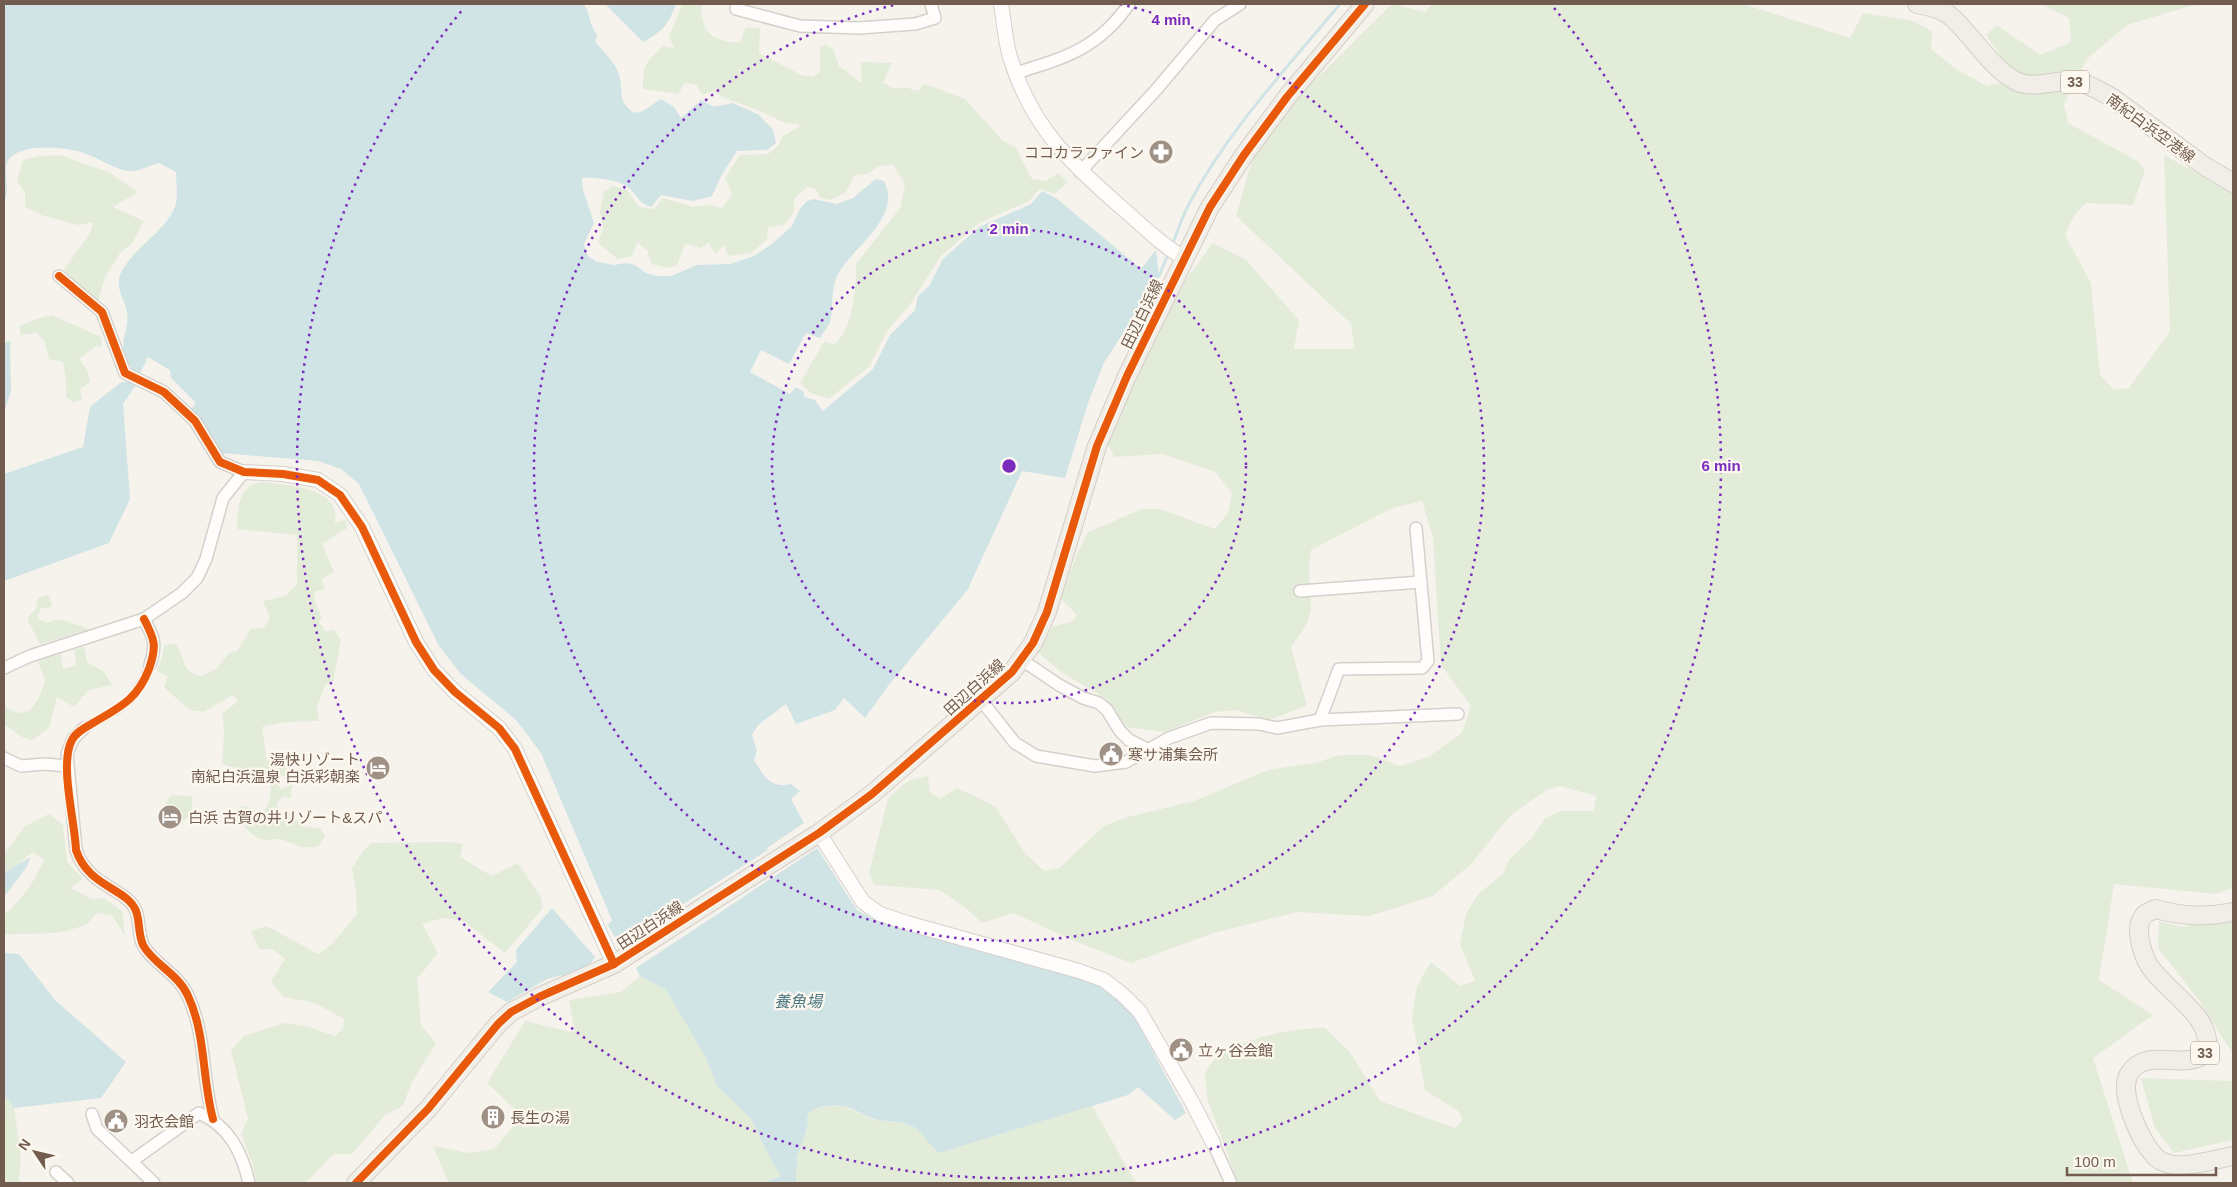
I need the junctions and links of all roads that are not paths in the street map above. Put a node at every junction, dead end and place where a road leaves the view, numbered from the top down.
1 (738, 4) edge
2 (932, 4) edge
3 (1001, 4) edge
4 (1114, 4) edge
5 (1240, 4) edge
6 (1365, 4) edge
7 (1917, 4) edge
8 (1126, 8) edge
9 (1016, 73) junction
10 (1080, 172) junction
11 (2233, 183) edge
12 (1180, 256) junction
13 (59, 276) dead end
14 (244, 472) junction
15 (1416, 528) dead end
16 (1421, 582) junction
17 (1300, 591) dead end
18 (144, 619) junction
19 (1022, 660) junction
20 (150, 665) tunnel mouth
21 (4, 668) edge
22 (981, 700) junction
23 (1458, 714) dead end
24 (1320, 720) junction
25 (84, 728) tunnel mouth
26 (1149, 750) junction
27 (4, 758) edge
28 (67, 766) junction
29 (819, 833) junction
30 (2233, 912) edge
31 (614, 964) junction
32 (92, 1114) dead end
33 (213, 1119) junction
34 (1213, 1143) joint
35 (2233, 1156) edge
36 (132, 1161) junction
37 (56, 1172) dead end
38 (68, 1183) edge
39 (154, 1183) edge
40 (249, 1183) edge
41 (356, 1183) edge
42 (1231, 1183) edge

1 - 2 street
3 - 9 street
4 - 8 street
5 - 10 street
6 - 12 main road, 田辺白浜線
7 - 11 main road, 南紀白浜空港線 / 33
8 - 9 street
9 - 10 street
10 - 12 street
12 - 19 main road, 田辺白浜線
13 - 14 street
14 - 18 street
14 - 31 street
15 - 16 street
16 - 17 street
16 - 24 street
18 - 20 street
18 - 21 street
19 - 22 main road, 田辺白浜線
19 - 26 street
22 - 26 street
22 - 29 main road, 田辺白浜線
23 - 24 street
24 - 26 street
25 - 28 street
27 - 28 street
28 - 33 street
29 - 31 main road, 田辺白浜線
29 - 34 street
30 - 35 main road, 33
31 - 41 main road, 田辺白浜線
32 - 36 street
33 - 36 street
33 - 40 street
34 - 42 street
36 - 39 street
37 - 38 street

